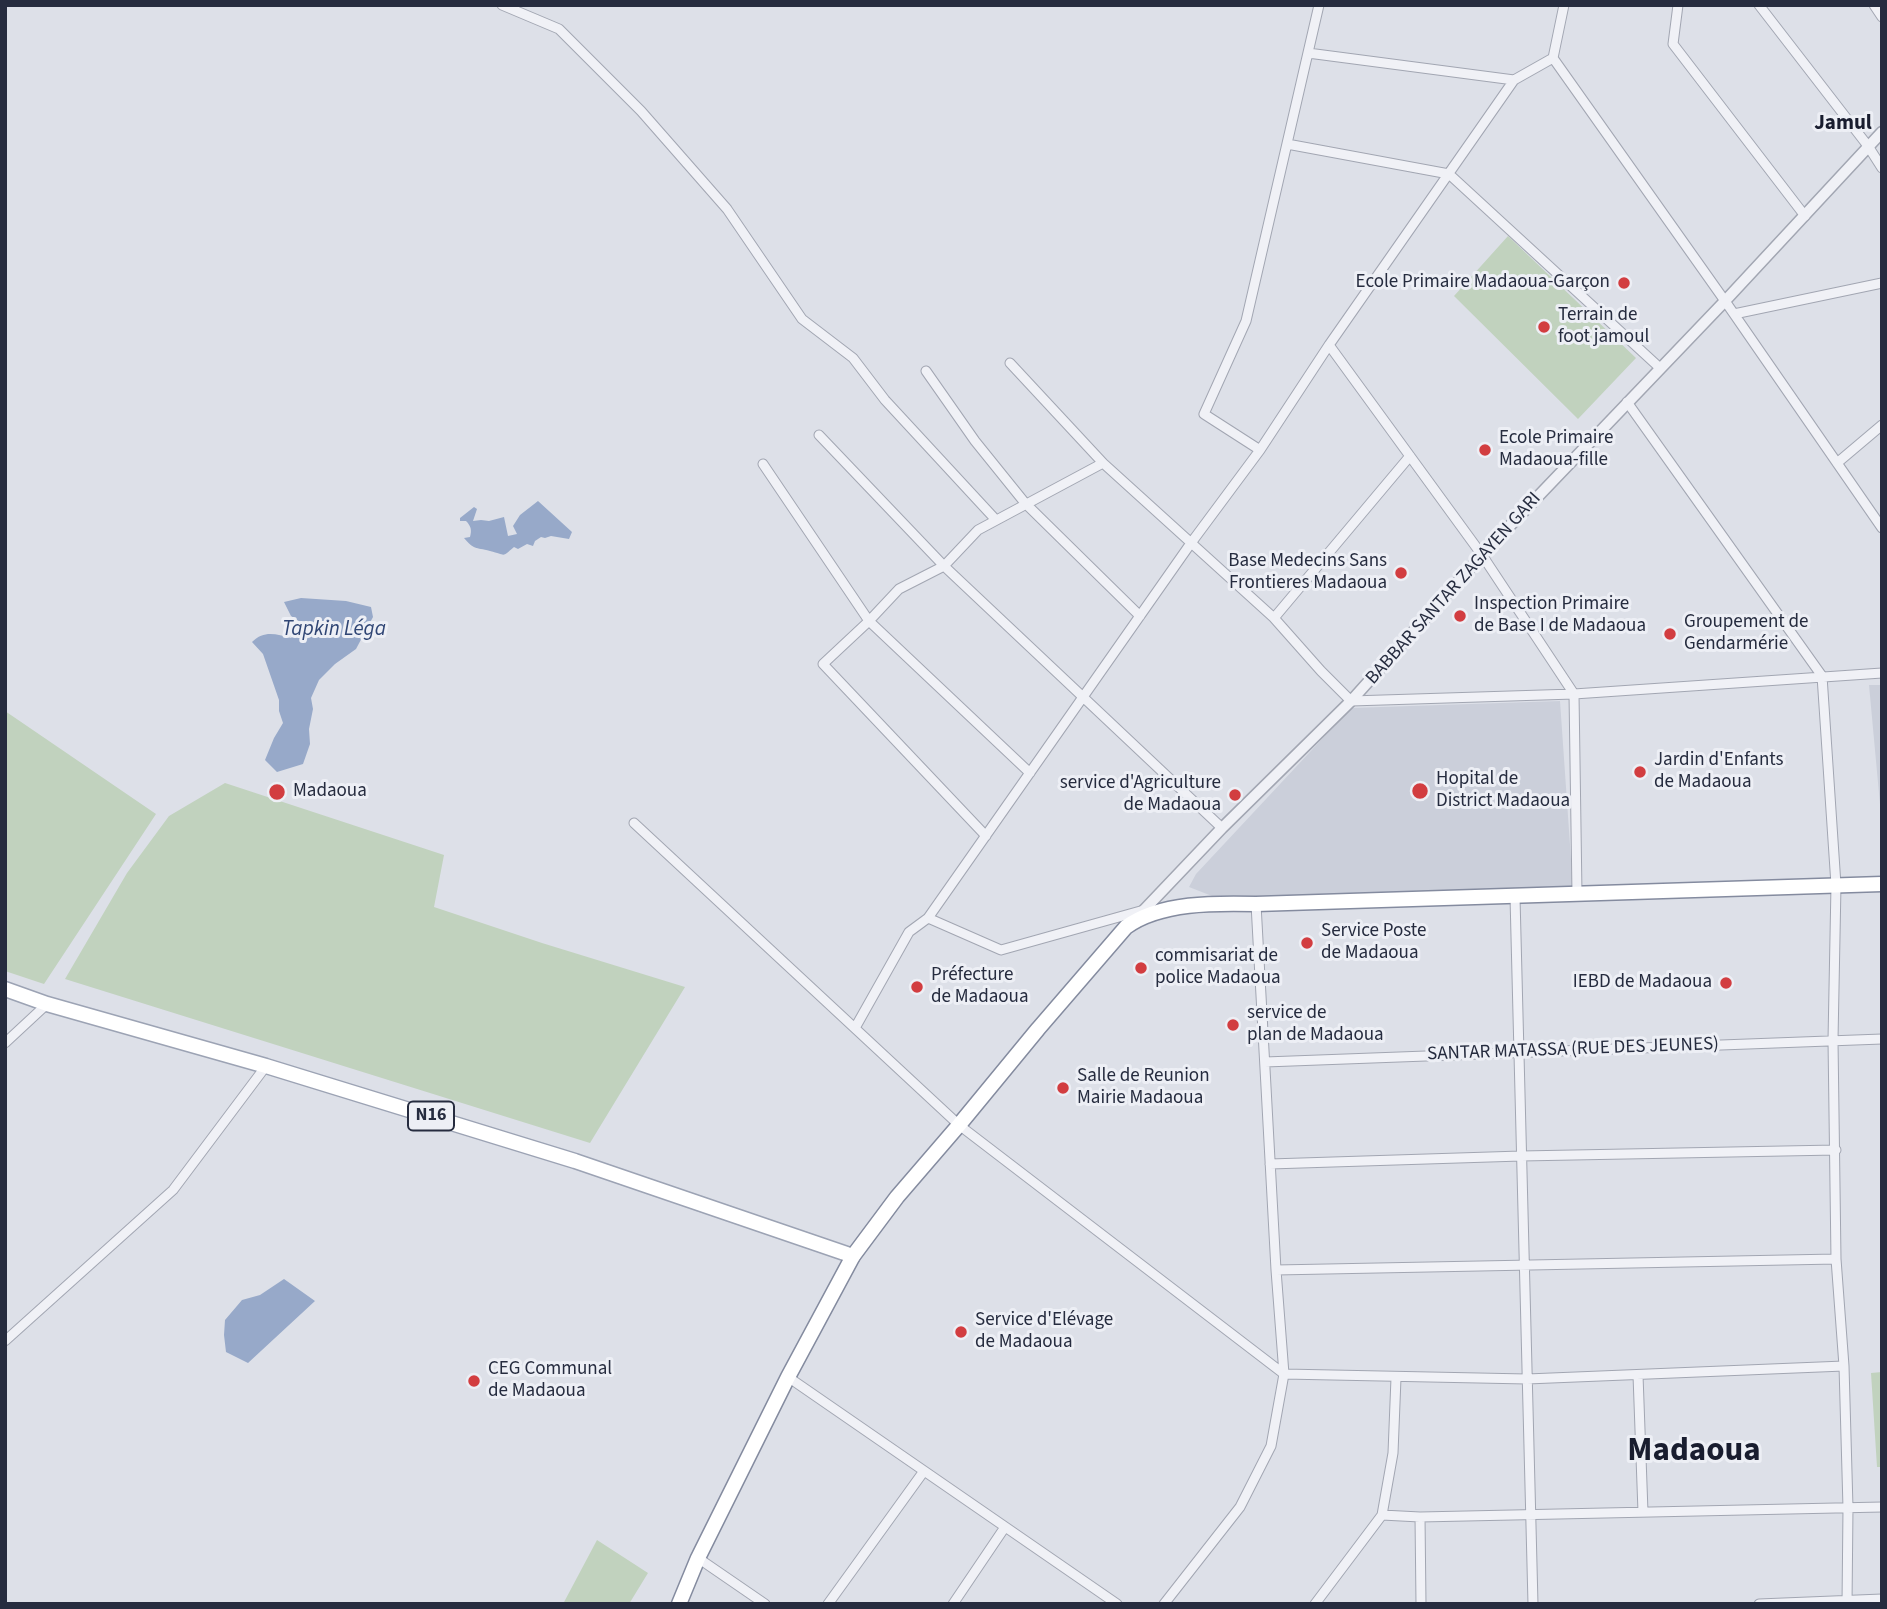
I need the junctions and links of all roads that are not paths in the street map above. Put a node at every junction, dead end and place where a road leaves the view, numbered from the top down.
1 (502, 5) edge
2 (1319, 5) edge
3 (1564, 5) edge
4 (1678, 5) edge
5 (1759, 5) edge
6 (1874, 5) edge
7 (1882, 17) edge
8 (1308, 53) junction
9 (1553, 58) junction
10 (1514, 80) junction
11 (1882, 132) edge
12 (1287, 144) junction
13 (1868, 146) junction
14 (1882, 168) edge
15 (1449, 174) junction
16 (1805, 216) junction
17 (1882, 283) edge
18 (1725, 301) junction
19 (1734, 314) junction
20 (1329, 345) junction
21 (1010, 363) dead end
22 (1660, 368) junction
23 (926, 371) dead end
24 (1628, 402) junction
25 (1882, 425) edge
26 (818, 435) dead end
27 (1260, 450) junction
28 (1410, 456) junction
29 (1103, 463) junction
30 (1837, 463) junction
31 (763, 464) dead end
32 (1026, 503) junction
33 (996, 520) junction
34 (1882, 528) edge
35 (1191, 543) junction
36 (1482, 555) junction
37 (944, 566) junction
38 (1140, 615) junction
39 (1274, 618) junction
40 (869, 621) junction
41 (1882, 673) edge
42 (1822, 676) junction
43 (1574, 694) junction
44 (1082, 698) junction
45 (1351, 701) junction
46 (1030, 773) junction
47 (634, 823) dead end
48 (1222, 828) junction
49 (986, 836) junction
50 (1882, 884) edge
51 (1836, 885) junction
52 (1577, 894) junction
53 (1514, 897) junction
54 (1256, 904) junction
55 (1140, 914) junction
56 (928, 918) junction
57 (5, 989) edge
58 (47, 1004) junction
59 (855, 1028) junction
60 (1882, 1039) edge
61 (1833, 1040) junction
62 (5, 1043) edge
63 (1518, 1051) junction
64 (1265, 1062) junction
65 (266, 1066) junction
66 (959, 1125) junction
67 (1836, 1150) junction
68 (1521, 1156) junction
69 (1270, 1164) junction
70 (853, 1256) junction
71 (1836, 1259) junction
72 (1524, 1265) junction
73 (1276, 1270) junction
74 (5, 1341) edge
75 (1844, 1366) junction
76 (1284, 1374) junction
77 (1638, 1375) junction
78 (789, 1377) junction
79 (1396, 1378) junction
80 (1527, 1379) junction
81 (924, 1471) junction
82 (1882, 1507) edge
83 (1848, 1508) junction
84 (1643, 1512) junction
85 (1530, 1514) junction
86 (1382, 1515) junction
87 (1420, 1517) junction
88 (1005, 1527) junction
89 (698, 1558) junction
90 (1882, 1599) edge
91 (1847, 1602) edge
92 (679, 1604) edge
93 (765, 1604) edge
94 (828, 1604) edge
95 (953, 1604) edge
96 (1116, 1604) edge
97 (1164, 1604) edge
98 (1315, 1604) edge
99 (1421, 1604) edge
100 (1532, 1604) edge
101 (1759, 1604) edge

1 - 33 street
2 - 8 street
3 - 9 street
4 - 16 street
5 - 13 street
6 - 7 street
8 - 10 street
8 - 12 street
9 - 10 street
9 - 18 street
10 - 15 street
11 - 13 street, BABBAR SANTAR ZAGAYEN GARI
12 - 15 street
12 - 27 street
13 - 14 street
13 - 16 street, BABBAR SANTAR ZAGAYEN GARI
15 - 20 street
15 - 22 street
16 - 18 street, BABBAR SANTAR ZAGAYEN GARI
17 - 19 street
18 - 19 street
18 - 22 street, BABBAR SANTAR ZAGAYEN GARI
19 - 30 street
20 - 27 street
20 - 28 street
21 - 29 street
22 - 24 street, BABBAR SANTAR ZAGAYEN GARI
23 - 32 street
24 - 36 street, BABBAR SANTAR ZAGAYEN GARI
24 - 42 street
25 - 30 street
26 - 37 street
27 - 35 street
28 - 36 street
28 - 39 street
29 - 32 street
29 - 35 street
30 - 34 street
31 - 40 street
32 - 33 street
32 - 38 street
33 - 37 street
35 - 38 street
35 - 39 street
36 - 43 street
36 - 45 street, BABBAR SANTAR ZAGAYEN GARI
37 - 40 street
37 - 44 street
38 - 44 street
39 - 45 street
40 - 46 street
40 - 49 street
41 - 42 street
42 - 43 street
42 - 51 street
43 - 45 street
43 - 52 street
44 - 46 street
44 - 48 street
45 - 48 street, BABBAR SANTAR ZAGAYEN GARI
46 - 49 street
47 - 59 street
48 - 55 street, BABBAR SANTAR ZAGAYEN GARI
49 - 56 street
50 - 51 main road
51 - 52 main road
51 - 61 street
52 - 53 main road
53 - 54 main road
53 - 63 street
54 - 55 main road
54 - 64 street
55 - 56 street
55 - 66 main road
56 - 59 street
57 - 58 main road, N16
58 - 62 street
58 - 65 main road, N16
59 - 66 street
60 - 61 street, SANTAR MATASSA (RUE DES JEUNES)
61 - 63 street, SANTAR MATASSA (RUE DES JEUNES)
61 - 67 street
63 - 64 street, SANTAR MATASSA (RUE DES JEUNES)
63 - 68 street
64 - 69 street
65 - 70 main road, N16
65 - 74 street
66 - 70 main road
66 - 76 street
67 - 68 street
67 - 71 street
68 - 69 street
68 - 72 street
69 - 73 street
70 - 78 main road
71 - 72 street
71 - 75 street
72 - 73 street
72 - 80 street
73 - 76 street
75 - 77 street
75 - 83 street
76 - 79 street
76 - 97 street
77 - 80 street
77 - 84 street
78 - 81 street
78 - 89 main road
79 - 80 street
79 - 86 street
80 - 85 street
81 - 88 street
81 - 94 street
82 - 83 street
83 - 84 street
83 - 91 street
84 - 85 street
85 - 87 street
85 - 100 street
86 - 87 street
86 - 98 street
87 - 99 street
88 - 95 street
88 - 96 street
89 - 92 main road
89 - 93 street
90 - 91 street
91 - 101 street

